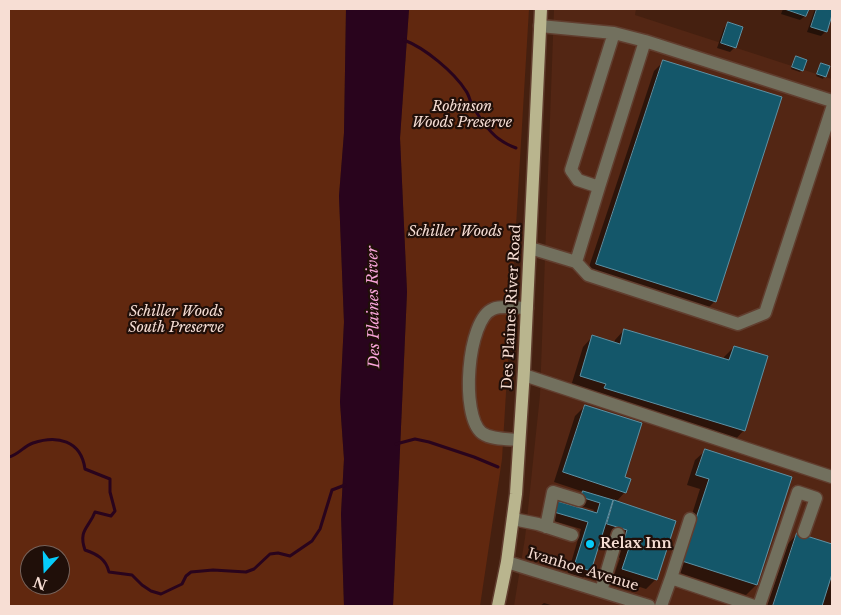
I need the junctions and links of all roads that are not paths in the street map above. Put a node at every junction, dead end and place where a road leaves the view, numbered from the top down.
1 (541, 9) edge
2 (540, 26) junction
3 (614, 33) junction
4 (645, 41) junction
5 (832, 101) edge
6 (832, 108) edge
7 (599, 187) junction
8 (530, 248) junction
9 (576, 262) junction
10 (527, 308) junction
11 (524, 375) junction
12 (519, 440) junction
13 (832, 477) edge
14 (579, 500) dead end
15 (513, 519) junction
16 (690, 519) dead end
17 (546, 527) junction
18 (804, 532) dead end
19 (618, 534) dead end
20 (572, 535) dead end
21 (508, 562) junction
22 (671, 578) junction
23 (601, 591) junction
24 (498, 606) edge
25 (649, 606) edge
26 (661, 606) edge
27 (754, 606) edge
28 (759, 606) edge

1 - 2 main road, Des Plaines River Road
2 - 3 street
2 - 8 main road, Des Plaines River Road
3 - 4 street
3 - 7 street
4 - 5 street
4 - 7 street
6 - 9 street
7 - 9 street
8 - 9 street
8 - 10 main road, Des Plaines River Road
10 - 11 main road, Des Plaines River Road
10 - 12 street
11 - 12 main road, Des Plaines River Road
11 - 13 street
12 - 15 main road, Des Plaines River Road
14 - 17 street
15 - 17 street
15 - 21 main road, Des Plaines River Road
16 - 22 street
17 - 20 street
18 - 28 street
19 - 23 street
21 - 23 street, Ivanhoe Avenue
21 - 24 main road, Des Plaines River Road
22 - 26 street
22 - 27 street
23 - 25 street, Ivanhoe Avenue

